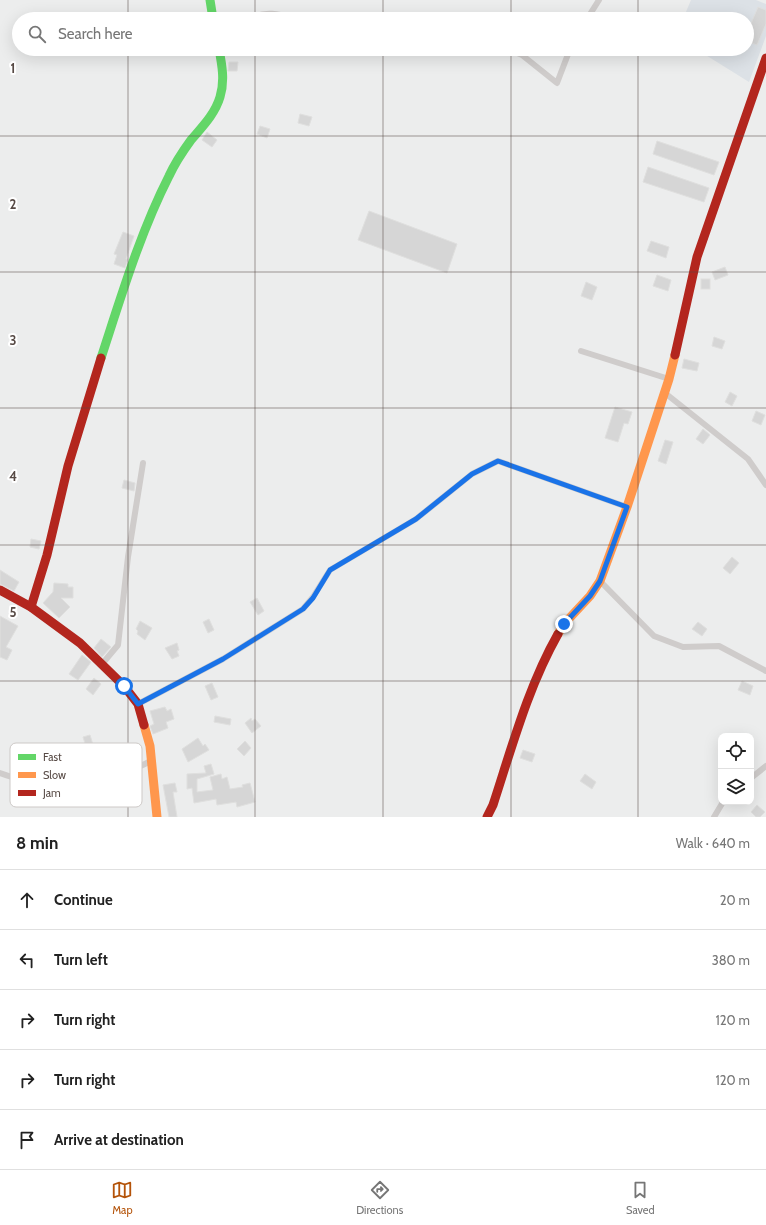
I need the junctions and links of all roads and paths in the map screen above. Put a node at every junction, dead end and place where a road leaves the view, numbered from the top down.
1 (210, 0) edge
2 (599, 0) edge
3 (212, 12) edge
4 (591, 12) edge
5 (221, 56) edge
6 (523, 56) edge
7 (567, 56) edge
8 (766, 58) edge
9 (581, 351) dead end
10 (669, 379) junction
11 (665, 393) junction
12 (143, 463) dead end
13 (766, 485) edge
14 (627, 507) junction
15 (600, 581) junction
16 (0, 590) edge
17 (31, 607) junction
18 (102, 664) junction
19 (766, 671) edge
20 (138, 704) junction
21 (151, 761) junction
22 (142, 765) edge
23 (766, 766) edge
24 (0, 773) edge
25 (10, 776) edge
26 (754, 776) edge
27 (722, 805) edge
28 (157, 817) edge
29 (487, 817) edge
30 (714, 817) edge

1 - 3 main road
2 - 4 street
5 - 17 main road
6 - 7 street
8 - 10 main road
9 - 10 street
10 - 11 main road
11 - 13 street
11 - 14 main road
12 - 18 street
14 - 15 main road
14 - 20 street
15 - 19 street
15 - 29 main road
16 - 17 main road
17 - 18 main road
18 - 20 main road
20 - 21 main road
21 - 22 street
21 - 28 main road
23 - 26 street
24 - 25 street
27 - 30 street

